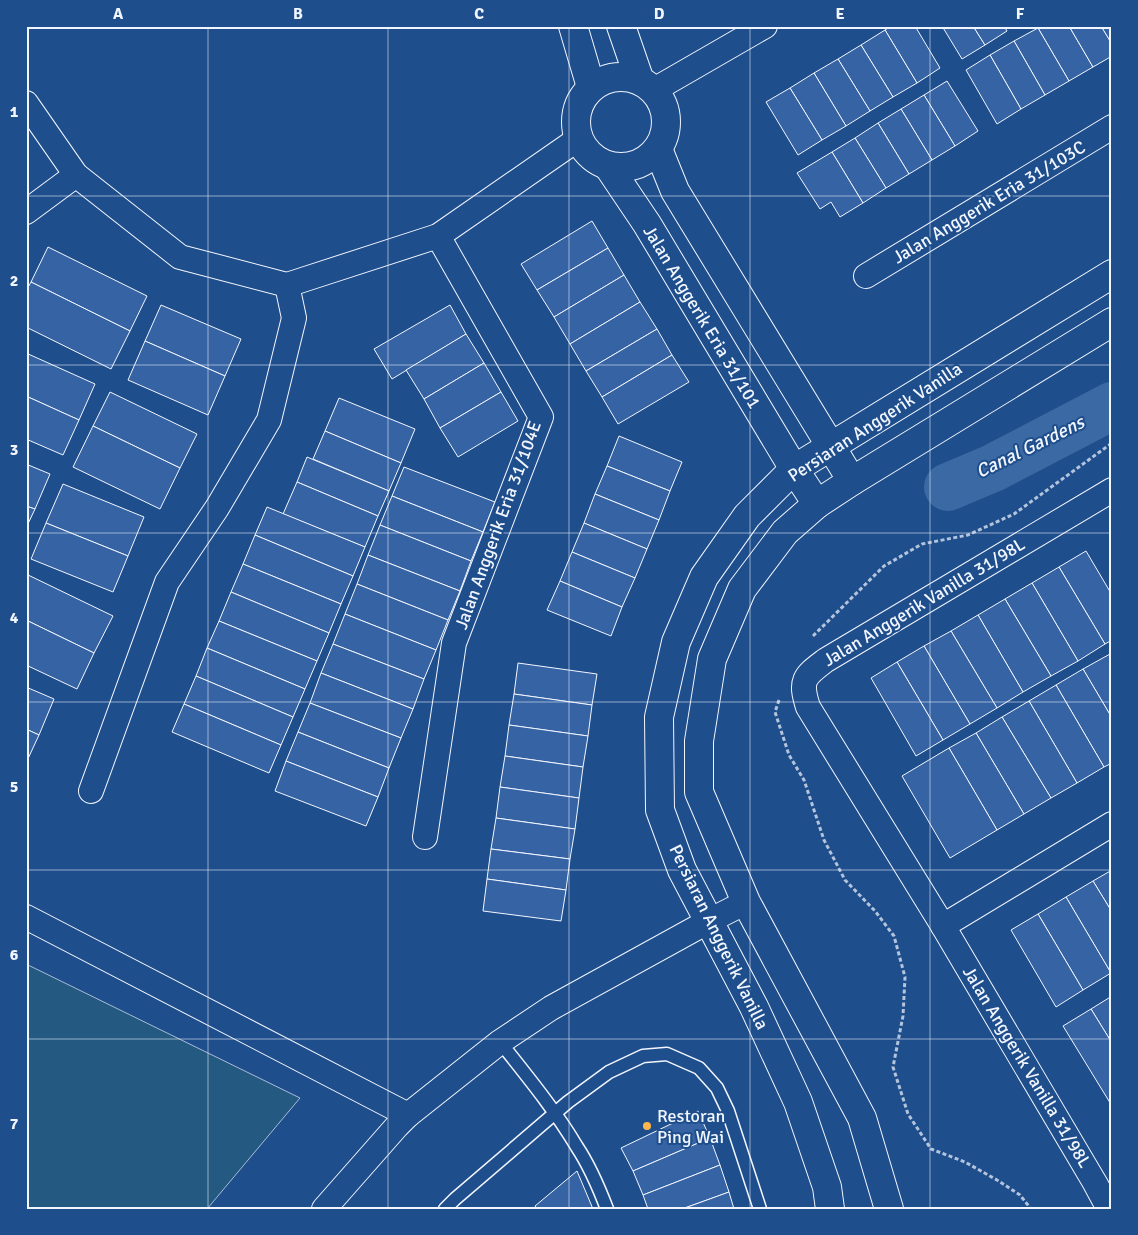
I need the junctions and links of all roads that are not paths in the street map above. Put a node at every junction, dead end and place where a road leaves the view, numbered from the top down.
1 (573, 26) edge
2 (621, 26) edge
3 (765, 26) edge
4 (647, 86) junction
5 (591, 88) junction
6 (26, 103) edge
7 (1112, 127) edge
8 (578, 139) junction
9 (658, 149) junction
10 (608, 166) junction
11 (76, 176) junction
12 (26, 212) edge
13 (438, 236) junction
14 (1112, 274) edge
15 (866, 276) dead end
16 (287, 286) junction
17 (1112, 322) edge
18 (830, 446) junction
19 (794, 469) junction
20 (852, 481) junction
21 (1112, 490) edge
22 (817, 504) junction
23 (91, 791) dead end
24 (1112, 824) edge
25 (425, 837) dead end
26 (746, 902) junction
27 (26, 917) edge
28 (709, 921) junction
29 (943, 926) junction
30 (500, 1042) junction
31 (554, 1114) junction
32 (408, 1115) junction
33 (1104, 1178) edge
34 (324, 1209) edge
35 (445, 1209) edge
36 (607, 1209) edge
37 (760, 1209) edge
38 (830, 1209) edge
39 (890, 1209) edge
40 (1109, 1209) edge

1 - 5 main road
2 - 4 main road
3 - 4 street
4 - 5 main road
4 - 9 main road
5 - 8 main road
6 - 11 street
7 - 15 street, Jalan Anggerik Eria 31/103C
8 - 10 main road
8 - 13 street
9 - 10 main road
9 - 18 main road
10 - 19 main road, Jalan Anggerik Eria 31/101
11 - 12 street
11 - 16 street
13 - 16 street
13 - 25 street, Jalan Anggerik Eria 31/104E
14 - 18 main road, Persiaran Anggerik Vanilla
16 - 23 street
17 - 20 main road, Persiaran Anggerik Vanilla
18 - 19 main road, Persiaran Anggerik Vanilla
18 - 20 main road
19 - 22 main road, Jalan Anggerik Eria 31/101
19 - 28 main road, Persiaran Anggerik Vanilla
20 - 22 main road, Persiaran Anggerik Vanilla
21 - 29 street, Jalan Anggerik Vanilla 31/98L
22 - 26 main road, Persiaran Anggerik Vanilla
24 - 29 street
26 - 28 street
26 - 39 main road, Persiaran Anggerik Vanilla
27 - 32 street
28 - 30 street
28 - 38 main road, Persiaran Anggerik Vanilla
29 - 33 street, Jalan Anggerik Vanilla 31/98L
30 - 31 lane
30 - 32 street
31 - 35 lane
31 - 36 lane
31 - 37 lane
32 - 34 street
33 - 40 street, Jalan Anggerik Vanilla 31/98L

